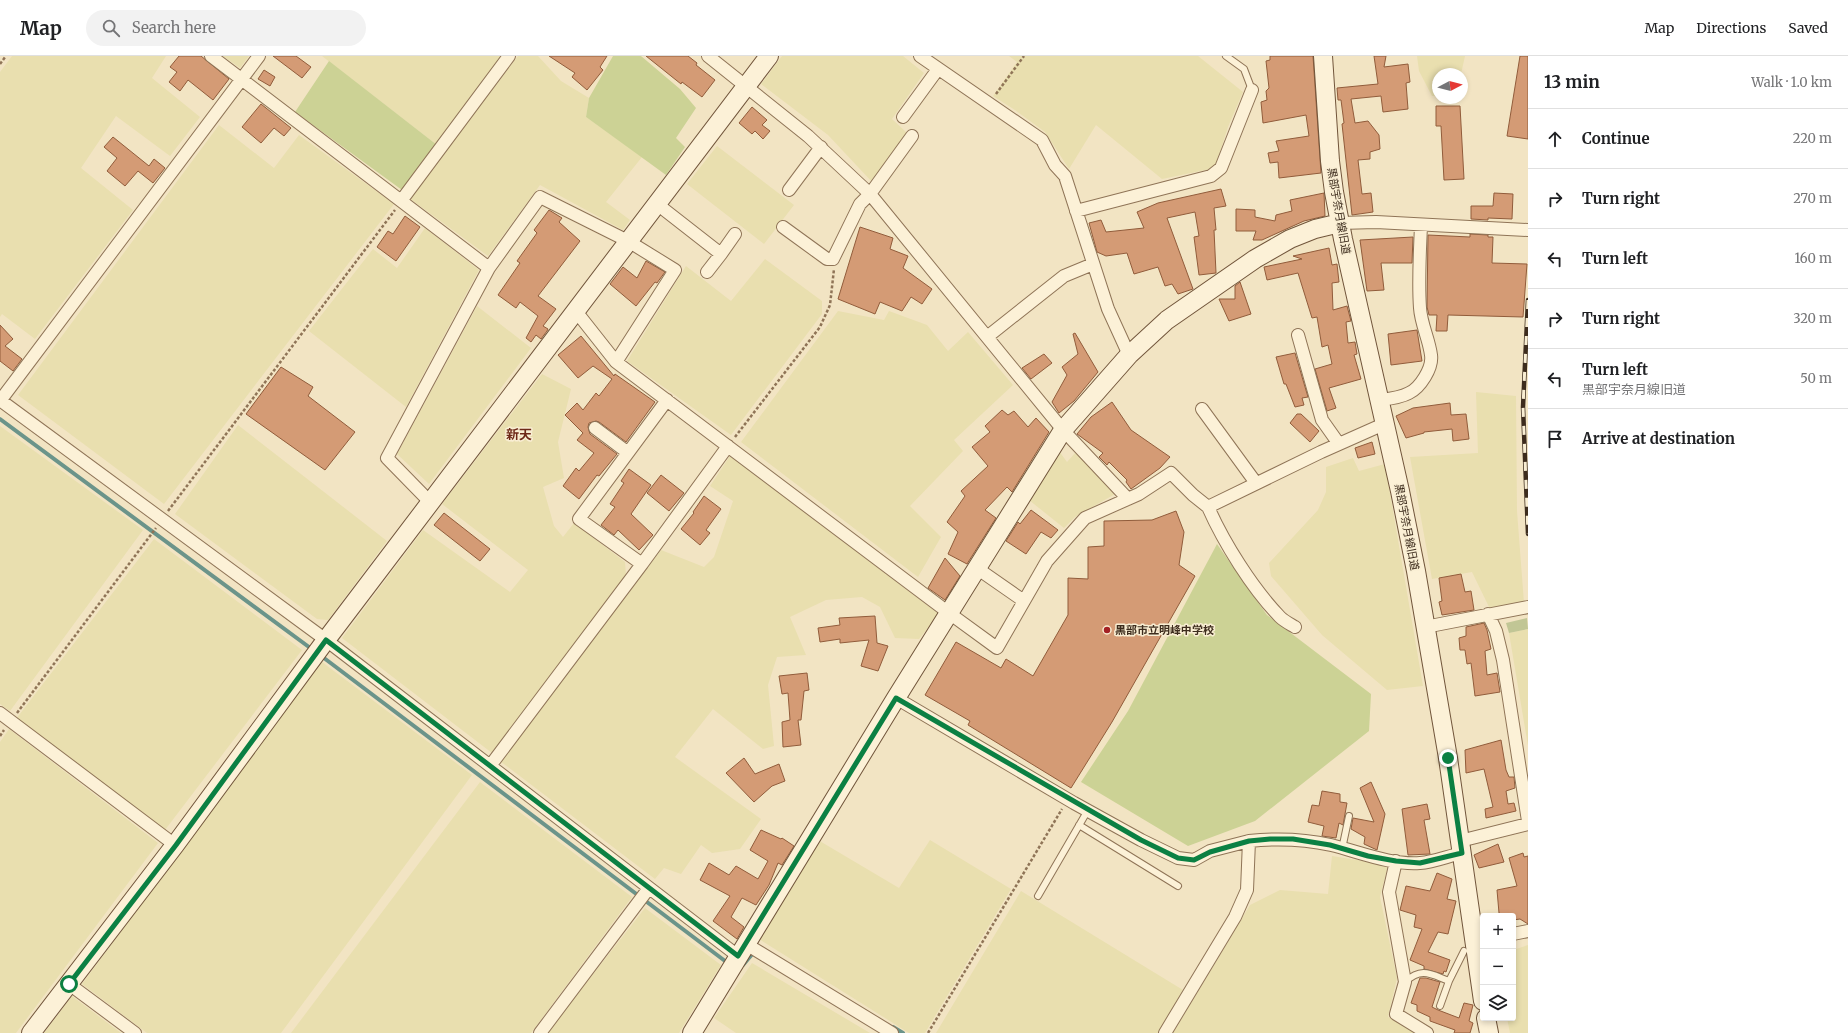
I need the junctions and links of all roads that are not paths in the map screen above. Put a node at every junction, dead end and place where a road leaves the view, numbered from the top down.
1 (210, 56) edge
2 (259, 56) edge
3 (509, 56) edge
4 (708, 56) edge
5 (769, 56) edge
6 (920, 56) edge
7 (1226, 56) edge
8 (1323, 56) edge
9 (938, 69) junction
10 (241, 80) junction
11 (747, 87) junction
12 (1252, 90) joint
13 (903, 117) dead end
14 (912, 136) dead end
15 (822, 147) junction
16 (789, 190) dead end
17 (870, 194) junction
18 (401, 201) junction
19 (657, 204) junction
20 (1076, 211) junction
21 (1340, 224) junction
22 (1421, 225) junction
23 (783, 227) dead end
24 (1528, 230) edge
25 (735, 234) dead end
26 (628, 241) junction
27 (721, 254) junction
28 (1093, 264) junction
29 (489, 268) junction
30 (707, 272) dead end
31 (576, 310) junction
32 (1298, 335) dead end
33 (987, 337) junction
34 (1129, 355) junction
35 (616, 362) junction
36 (0, 400) edge
37 (667, 400) junction
38 (1379, 400) junction
39 (1202, 409) dead end
40 (1384, 424) junction
41 (595, 428) dead end
42 (1063, 430) junction
43 (1338, 444) junction
44 (728, 446) junction
45 (627, 452) junction
46 (1256, 483) junction
47 (1128, 499) junction
48 (430, 502) junction
49 (1208, 507) junction
50 (642, 564) junction
51 (978, 569) junction
52 (1024, 601) junction
53 (1528, 607) edge
54 (949, 613) junction
55 (1488, 614) junction
56 (1295, 627) dead end
57 (1425, 627) junction
58 (326, 640) junction
59 (896, 698) junction
60 (0, 713) edge
61 (490, 766) junction
62 (1088, 810) junction
63 (1349, 816) dead end
64 (1528, 821) edge
65 (1528, 824) edge
66 (1079, 826) junction
67 (1249, 841) junction
68 (176, 845) junction
69 (1461, 847) junction
70 (1342, 849) junction
71 (1396, 861) junction
72 (1178, 886) dead end
73 (649, 888) junction
74 (1038, 896) dead end
75 (1528, 931) edge
76 (1516, 933) edge
77 (1474, 945) edge
78 (742, 950) junction
79 (1449, 981) junction
80 (1405, 982) junction
81 (69, 984) junction
82 (1480, 985) edge
83 (1440, 1006) dead end
84 (1486, 1021) edge
85 (31, 1033) edge
86 (135, 1033) edge
87 (540, 1033) edge
88 (692, 1033) edge
89 (892, 1033) edge
90 (1165, 1033) edge
91 (1427, 1033) edge
92 (1488, 1033) edge

1 - 10 street
2 - 10 street
3 - 18 street
4 - 11 street
5 - 11 street
6 - 9 street
7 - 12 lane
8 - 21 street, 黒部宇奈月線旧道
9 - 13 street
9 - 20 street
10 - 18 street
10 - 36 street
11 - 15 street
11 - 19 street
12 - 20 street
14 - 17 street
15 - 16 street
15 - 17 street
17 - 23 street
17 - 33 street
18 - 29 street
19 - 26 street
19 - 27 street
20 - 28 street
21 - 22 street
21 - 34 street
21 - 38 street, 黒部宇奈月線旧道
22 - 24 street
22 - 38 street
25 - 27 street
26 - 29 street
26 - 31 street
26 - 35 street
27 - 30 street
28 - 33 street
28 - 34 street
29 - 48 street
31 - 35 street
31 - 48 street
32 - 43 street
33 - 42 street
34 - 42 street
35 - 37 street
36 - 58 street
37 - 44 street
37 - 45 street
38 - 40 street, 黒部宇奈月線旧道
39 - 46 street
40 - 43 street
40 - 57 street, 黒部宇奈月線旧道
41 - 45 street
42 - 47 street
42 - 51 street
43 - 46 street
44 - 50 street
44 - 54 street
45 - 50 street
46 - 49 street
47 - 49 street
47 - 52 street
48 - 58 street
49 - 56 street
50 - 61 street
51 - 52 street
51 - 54 street
52 - 54 street
53 - 55 street
54 - 59 street
55 - 57 street
55 - 64 street
57 - 69 street, 黒部宇奈月線旧道
58 - 61 street
58 - 68 street
59 - 62 street
59 - 78 street
60 - 68 street
61 - 73 street
62 - 66 lane
62 - 67 street
63 - 70 lane
65 - 69 street
66 - 72 lane
66 - 74 lane
67 - 70 street
67 - 90 street
68 - 81 street
69 - 71 street
69 - 77 street, 黒部宇奈月線旧道
70 - 71 street
71 - 80 street
73 - 78 street
73 - 87 street
75 - 76 street
77 - 79 lane
77 - 82 street, 黒部宇奈月線旧道
78 - 88 street
78 - 89 street
79 - 80 lane
79 - 83 lane
80 - 91 street
81 - 85 street
81 - 86 street
84 - 92 street

